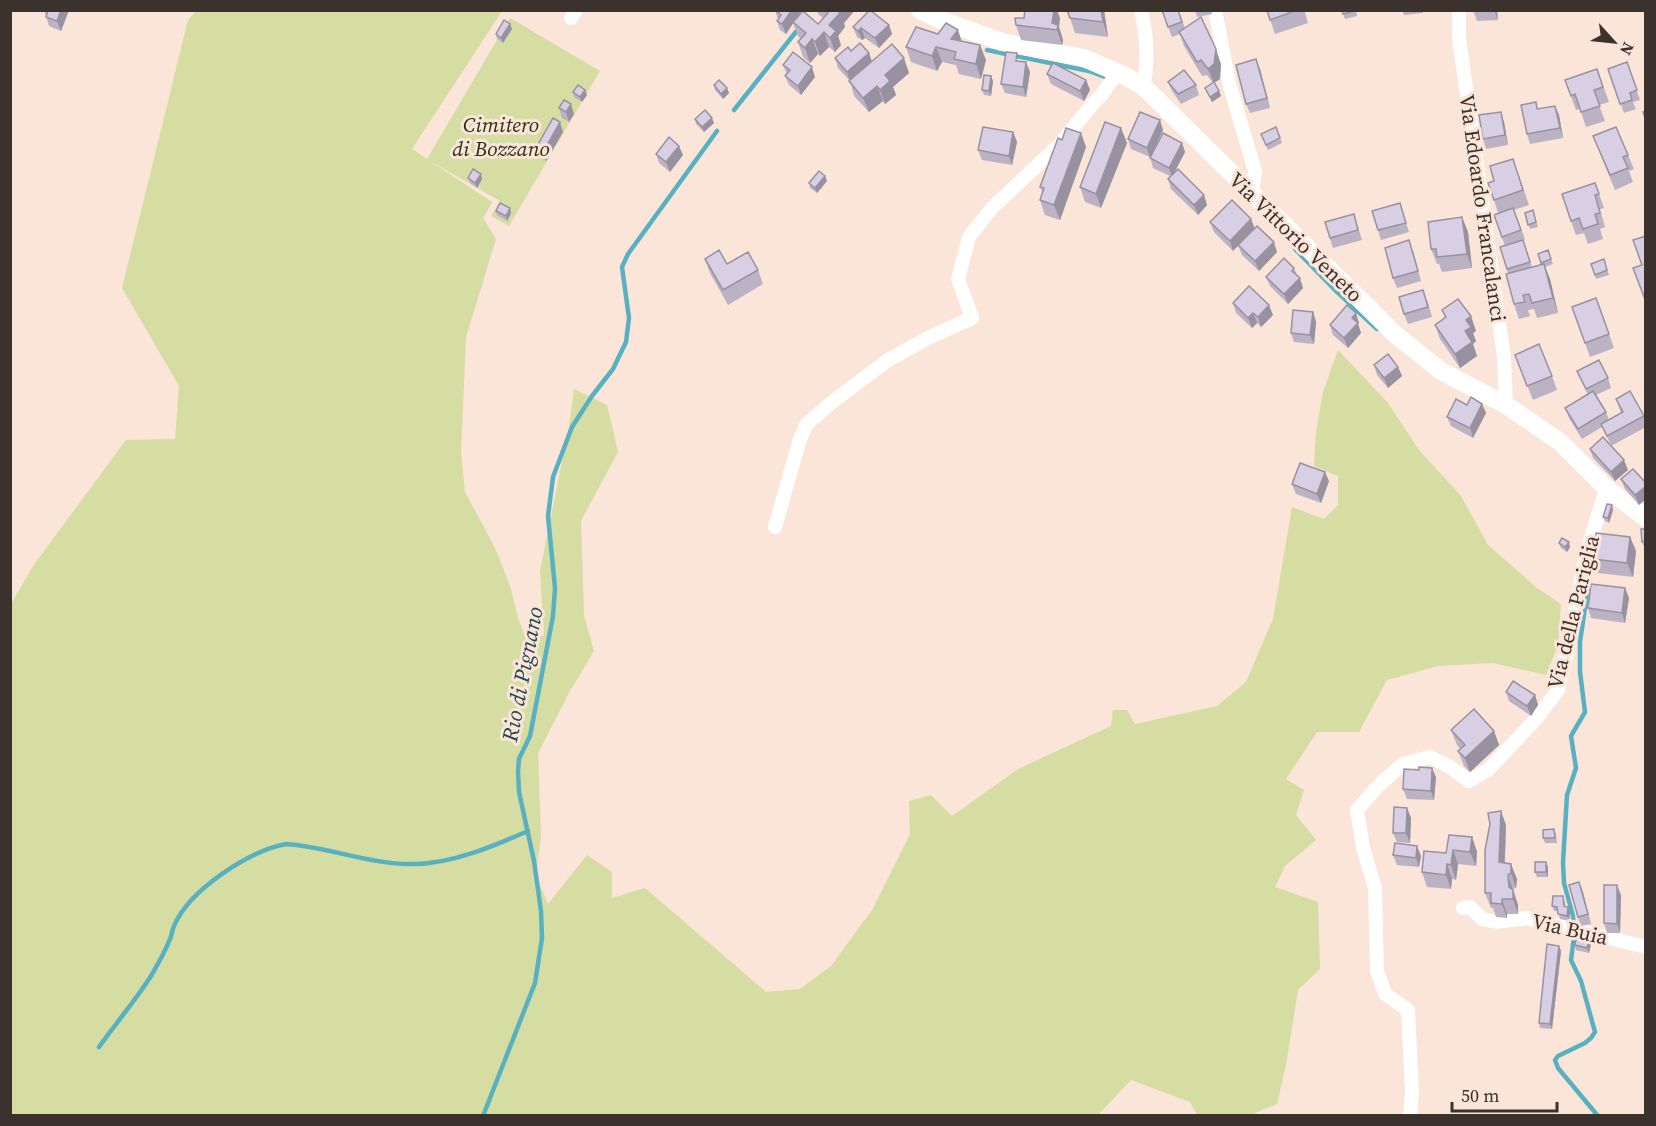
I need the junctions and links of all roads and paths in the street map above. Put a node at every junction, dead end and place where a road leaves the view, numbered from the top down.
1 (920, 10) edge
2 (1142, 10) edge
3 (1215, 10) edge
4 (1459, 10) edge
5 (1118, 72) junction
6 (1143, 86) junction
7 (1252, 195) junction
8 (1506, 405) junction
9 (1606, 488) junction
10 (1646, 518) edge
11 (775, 527) dead end
12 (1463, 908) dead end
13 (1646, 947) edge
14 (1410, 1116) edge

1 - 5 street, Via Vittorio Veneto
2 - 6 street
3 - 7 street
4 - 8 street, Via Edoardo Francalanci
5 - 6 street, Via Vittorio Veneto
5 - 11 street
6 - 7 street, Via Vittorio Veneto
7 - 8 street, Via Vittorio Veneto
8 - 9 street, Via Vittorio Veneto
9 - 10 street, Via Vittorio Veneto
9 - 14 street, Via della Pariglia
12 - 13 street, Via Buia

